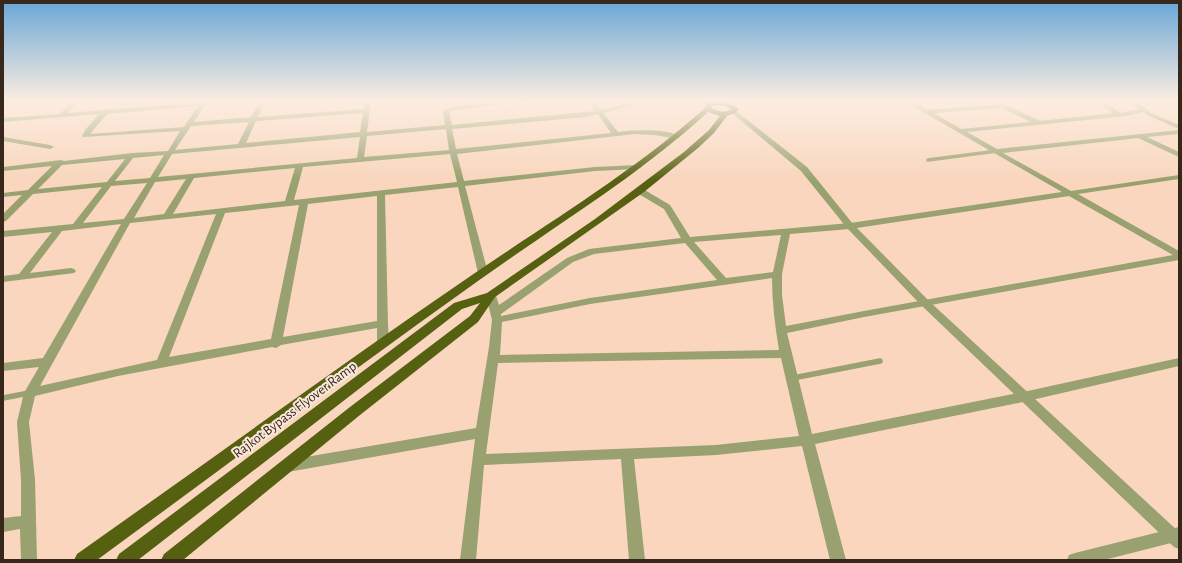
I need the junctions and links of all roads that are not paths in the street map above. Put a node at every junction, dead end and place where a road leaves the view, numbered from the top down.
1 (91, 127) edge
2 (184, 127) edge
3 (187, 127) edge
4 (250, 127) edge
5 (365, 127) edge
6 (445, 127) edge
7 (448, 127) edge
8 (611, 127) edge
9 (686, 127) edge
10 (715, 127) edge
11 (755, 127) edge
12 (954, 127) edge
13 (997, 127) edge
14 (961, 131) junction
15 (1179, 132) edge
16 (364, 134) junction
17 (616, 134) junction
18 (1136, 135) junction
19 (676, 137) junction
20 (3, 139) edge
21 (241, 145) junction
22 (50, 147) dead end
23 (171, 151) junction
24 (997, 151) junction
25 (453, 152) junction
26 (132, 155) junction
27 (1179, 155) edge
28 (360, 160) junction
29 (928, 160) dead end
30 (61, 162) junction
31 (300, 165) junction
32 (636, 167) junction
33 (3, 169) edge
34 (191, 176) junction
35 (1179, 177) edge
36 (153, 180) junction
37 (460, 183) junction
38 (108, 184) junction
39 (640, 191) junction
40 (30, 193) junction
41 (381, 193) junction
42 (1073, 194) junction
43 (3, 195) edge
44 (304, 202) junction
45 (289, 203) junction
46 (222, 211) junction
47 (167, 217) junction
48 (3, 220) edge
49 (128, 221) junction
50 (850, 226) junction
51 (75, 227) junction
52 (59, 228) junction
53 (786, 232) junction
54 (3, 234) edge
55 (687, 240) junction
56 (1179, 256) edge
57 (71, 271) dead end
58 (483, 273) junction
59 (777, 274) junction
60 (22, 277) junction
61 (3, 279) edge
62 (723, 281) junction
63 (490, 295) junction
64 (925, 303) junction
65 (496, 316) junction
66 (383, 324) junction
67 (781, 331) junction
68 (384, 343) junction
69 (276, 344) junction
70 (786, 354) junction
71 (494, 359) junction
72 (880, 361) dead end
73 (47, 362) junction
74 (1179, 362) edge
75 (160, 363) junction
76 (3, 367) edge
77 (791, 378) junction
78 (30, 393) junction
79 (1023, 397) junction
80 (3, 398) edge
81 (483, 432) junction
82 (808, 440) junction
83 (627, 453) junction
84 (478, 460) junction
85 (287, 466) junction
86 (28, 521) junction
87 (3, 525) edge
88 (1177, 537) edge
89 (29, 560) edge
90 (83, 560) edge
91 (125, 560) edge
92 (170, 560) edge
93 (468, 560) edge
94 (637, 560) edge
95 (838, 560) edge
96 (1075, 560) edge

1 - 2 street
3 - 23 street
4 - 21 street
5 - 16 street
6 - 16 street
7 - 25 street
8 - 17 street
9 - 19 highway
10 - 39 highway
11 - 50 street
12 - 14 street
13 - 14 street
14 - 24 street
15 - 18 street
16 - 21 street
16 - 28 street
17 - 19 street
17 - 25 street
18 - 24 street
18 - 27 street
19 - 32 highway
20 - 22 street
21 - 23 street
23 - 26 street
23 - 36 street
24 - 29 lane
24 - 42 street
25 - 28 street
25 - 37 street
26 - 30 street
26 - 38 street
28 - 31 street
30 - 33 street
30 - 40 street
31 - 34 street
31 - 45 street
32 - 37 street
32 - 58 highway
34 - 36 street
34 - 47 street
35 - 42 street
36 - 38 street
36 - 49 street
37 - 41 street
37 - 58 street
38 - 40 street
38 - 51 street
39 - 55 street
39 - 63 highway
40 - 43 street
40 - 48 street
41 - 44 street
41 - 66 street
42 - 50 street
42 - 56 street
44 - 45 street
44 - 69 street
45 - 46 street
46 - 47 street
46 - 75 street
47 - 49 street
49 - 51 street
49 - 73 street
50 - 53 street
50 - 64 street
51 - 52 street
52 - 54 street
52 - 60 street
53 - 55 street
53 - 59 street
55 - 62 street
55 - 65 street
56 - 64 street
57 - 60 street
58 - 68 highway
59 - 62 street
59 - 67 street
60 - 61 street
62 - 65 street
63 - 65 street
63 - 85 highway
63 - 91 highway, Rajkot Bypass Flyover Ramp
64 - 67 street
64 - 79 street
65 - 71 street
66 - 68 street
66 - 69 street
67 - 70 street
68 - 90 highway
69 - 75 street
70 - 71 street
70 - 77 street
71 - 81 street
72 - 77 lane
73 - 76 street
73 - 78 street
74 - 79 street
75 - 78 street
77 - 82 street
78 - 80 lane
78 - 86 street
79 - 82 street
79 - 88 street
81 - 84 street
81 - 85 street
82 - 83 street
82 - 95 street
83 - 84 street
83 - 94 street
84 - 93 street
85 - 92 highway
86 - 87 street
86 - 89 street
88 - 96 street

